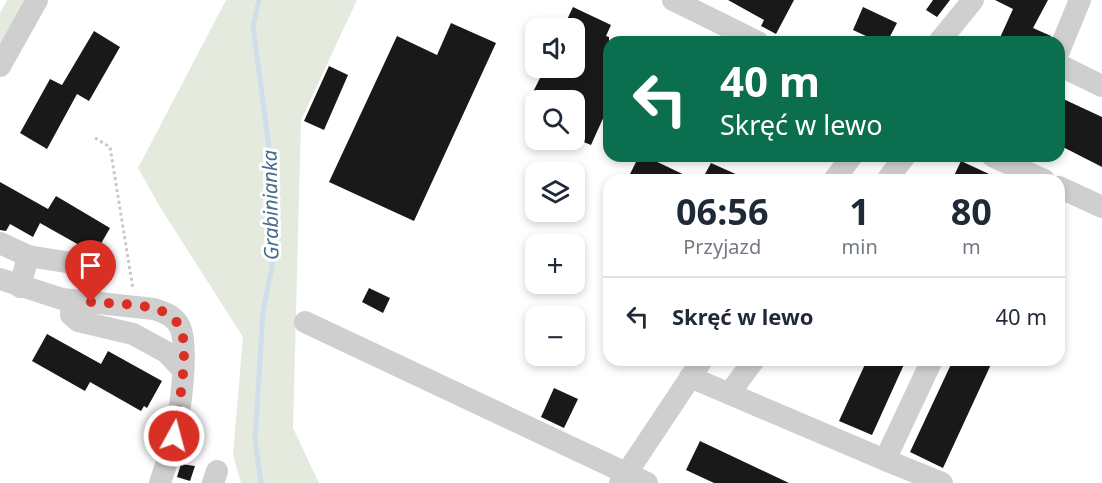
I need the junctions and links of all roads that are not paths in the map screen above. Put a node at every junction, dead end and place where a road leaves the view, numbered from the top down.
1 (37, 0) edge
2 (673, 0) edge
3 (973, 0) edge
4 (1080, 0) edge
5 (746, 36) edge
6 (944, 36) edge
7 (1065, 36) edge
8 (0, 66) edge
9 (1065, 69) edge
10 (1102, 86) edge
11 (1005, 162) edge
12 (1031, 174) edge
13 (1065, 190) edge
14 (1102, 207) edge
15 (0, 243) edge
16 (28, 256) junction
17 (85, 265) dead end
18 (10, 283) edge
19 (71, 300) junction
20 (305, 322) dead end
21 (750, 366) edge
22 (929, 366) edge
23 (696, 368) edge
24 (183, 370) junction
25 (729, 394) junction
26 (885, 460) junction
27 (623, 478) edge
28 (160, 483) edge
29 (647, 483) edge
30 (942, 483) edge

1 - 8 street
2 - 5 street
3 - 6 street
4 - 7 street
9 - 10 street
11 - 12 street
13 - 14 street
15 - 16 street
16 - 17 street
16 - 18 street
18 - 19 street
19 - 24 street
19 - 24 street
20 - 27 street
21 - 25 street
22 - 26 street
23 - 25 street
23 - 27 street
24 - 28 street
25 - 26 street
26 - 30 street
27 - 29 street

